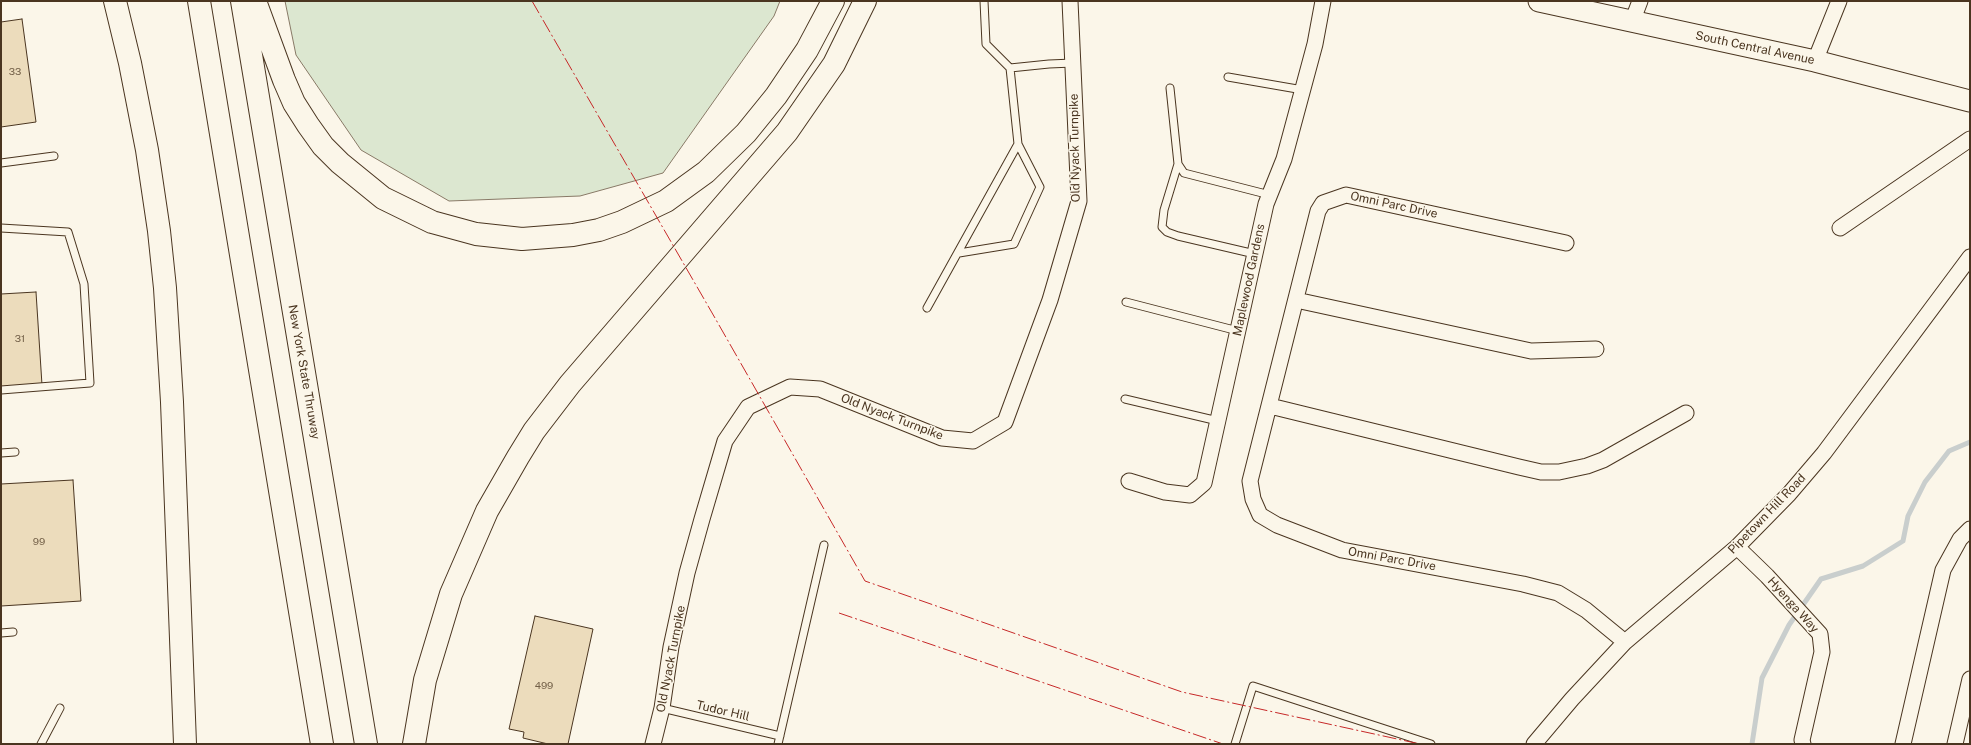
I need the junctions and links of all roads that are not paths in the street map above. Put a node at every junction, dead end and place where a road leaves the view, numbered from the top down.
1 (116, 1) edge
2 (186, 1) edge
3 (199, 1) edge
4 (242, 1) edge
5 (255, 1) edge
6 (833, 1) edge
7 (865, 1) edge
8 (984, 1) edge
9 (1070, 1) edge
10 (1323, 1) edge
11 (1539, 1) edge
12 (1640, 1) edge
13 (1839, 1) edge
14 (1632, 22) junction
15 (1815, 61) junction
16 (1073, 64) junction
17 (1010, 68) junction
18 (1228, 77) dead end
19 (1170, 88) dead end
20 (1303, 90) junction
21 (1970, 101) edge
22 (217, 113) junction
23 (1970, 139) edge
24 (1018, 144) junction
25 (54, 156) dead end
26 (1, 163) edge
27 (1178, 164) junction
28 (1270, 195) junction
29 (1, 228) edge
30 (1840, 228) dead end
31 (1566, 242) dead end
32 (959, 253) junction
33 (1255, 254) junction
34 (1970, 257) edge
35 (1296, 300) junction
36 (1126, 302) dead end
37 (927, 308) dead end
38 (1238, 331) junction
39 (1596, 349) dead end
40 (1, 390) edge
41 (1125, 399) dead end
42 (1270, 406) junction
43 (1686, 413) dead end
44 (1218, 422) junction
45 (15, 452) dead end
46 (1, 453) edge
47 (1129, 481) dead end
48 (1970, 529) edge
49 (824, 545) dead end
50 (1737, 547) junction
51 (13, 632) dead end
52 (1, 633) edge
53 (1625, 642) junction
54 (1970, 679) edge
55 (60, 708) dead end
56 (662, 708) junction
57 (780, 736) junction
58 (41, 744) edge
59 (185, 744) edge
60 (322, 744) edge
61 (366, 744) edge
62 (414, 744) edge
63 (652, 744) edge
64 (778, 744) edge
65 (1235, 744) edge
66 (1431, 744) edge
67 (1534, 744) edge
68 (1803, 744) edge
69 (1903, 744) edge
70 (1955, 744) edge

1 - 59 highway
2 - 22 highway
3 - 22 highway
4 - 61 highway, New York State Thruway
5 - 6 highway
7 - 62 highway
8 - 17 lane
9 - 16 street, Old Nyack Turnpike
10 - 20 street, Maplewood Gardens
11 - 14 street, South Central Avenue
12 - 14 street
13 - 15 street
14 - 15 street, South Central Avenue
15 - 21 street, South Central Avenue
16 - 17 lane
16 - 56 street, Old Nyack Turnpike
17 - 24 lane
18 - 20 lane
19 - 27 lane
20 - 28 street, Maplewood Gardens
22 - 60 highway
23 - 30 street
24 - 32 lane
24 - 32 lane
25 - 26 lane
27 - 28 lane
27 - 33 lane
28 - 33 street, Maplewood Gardens
29 - 40 lane
31 - 35 street, Omni Parc Drive
32 - 37 lane
33 - 38 street, Maplewood Gardens
34 - 50 street, Pipetown Hill Road
35 - 39 street
35 - 42 street, Omni Parc Drive
36 - 38 lane
38 - 44 street, Maplewood Gardens
41 - 44 lane
42 - 43 street
42 - 53 street, Omni Parc Drive
44 - 47 street, Maplewood Gardens
45 - 46 lane
48 - 69 street
49 - 57 lane
50 - 53 street, Pipetown Hill Road
50 - 68 street, Hyenga Way
51 - 52 lane
53 - 67 street, Pipetown Hill Road
54 - 70 street
55 - 58 lane
56 - 57 lane, Tudor Hill
56 - 63 street, Old Nyack Turnpike
57 - 64 lane
65 - 66 lane

